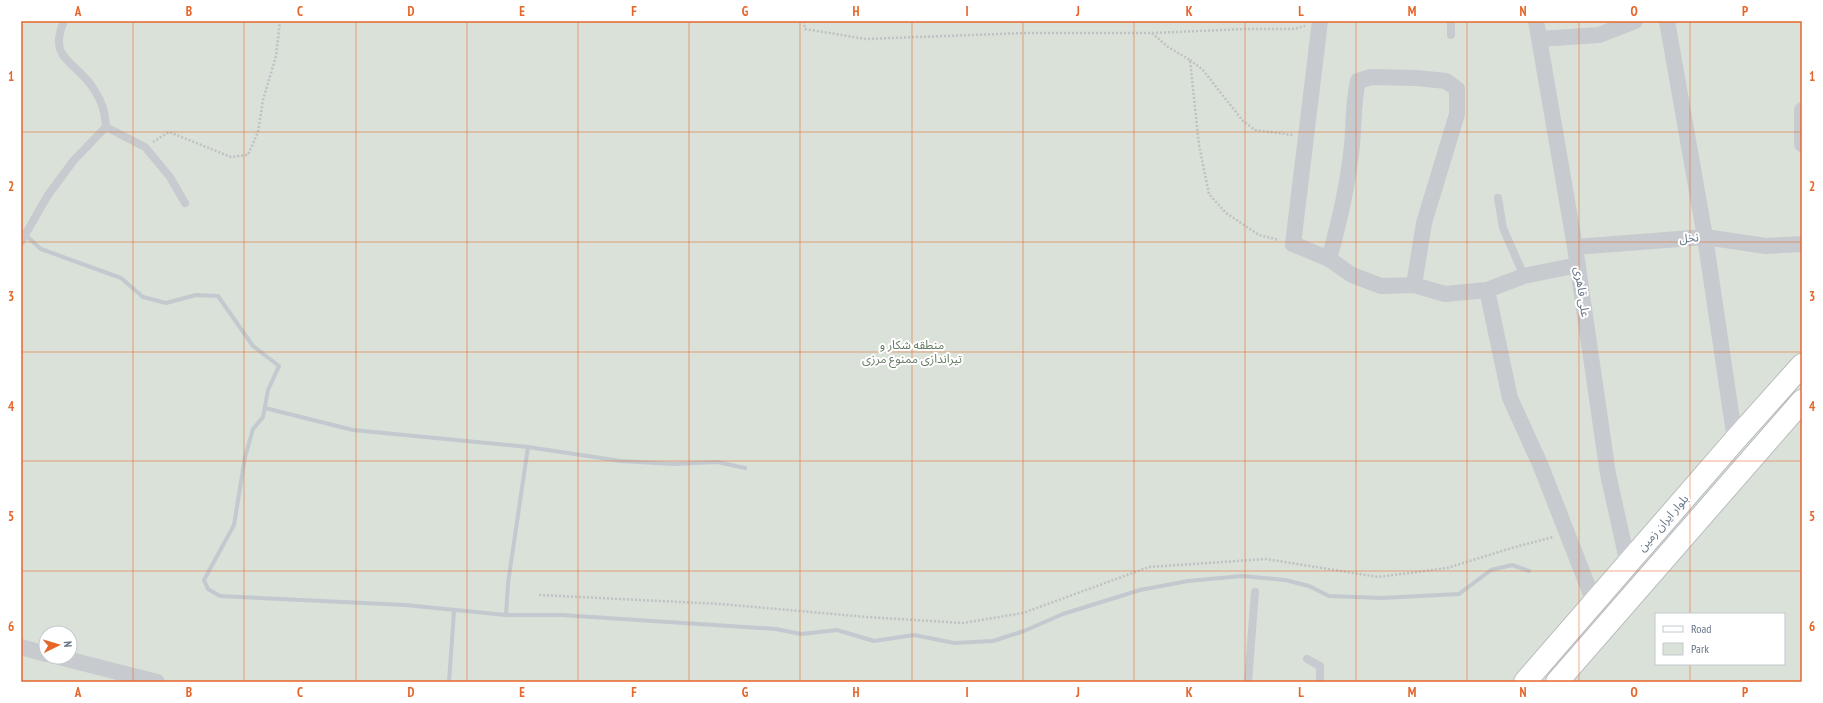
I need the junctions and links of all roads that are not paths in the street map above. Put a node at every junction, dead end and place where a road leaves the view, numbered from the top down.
1 (64, 21) edge
2 (1320, 21) edge
3 (1451, 21) edge
4 (1536, 21) edge
5 (1635, 21) edge
6 (1667, 21) edge
7 (1451, 35) dead end
8 (1539, 39) junction
9 (1802, 110) edge
10 (106, 127) junction
11 (1802, 144) edge
12 (1498, 198) dead end
13 (185, 203) dead end
14 (1705, 237) junction
15 (22, 241) edge
16 (1802, 244) edge
17 (1575, 246) junction
18 (1329, 259) junction
19 (1578, 265) junction
20 (1524, 276) junction
21 (1414, 285) junction
22 (1487, 290) junction
23 (1802, 365) edge
24 (1802, 401) edge
25 (1735, 440) junction
26 (1628, 564) junction
27 (1255, 592) dead end
28 (1594, 602) junction
29 (21, 647) edge
30 (38, 652) edge
31 (1307, 659) dead end
32 (78, 662) edge
33 (157, 682) edge
34 (1248, 682) edge
35 (1320, 682) edge
36 (1525, 682) edge
37 (1557, 682) edge

1 - 10 lane
2 - 18 street
3 - 7 lane
4 - 8 street, علی قاهری
5 - 8 street
6 - 14 street
8 - 17 street, علی قاهری
9 - 11 street
10 - 13 lane
10 - 15 lane
12 - 20 lane
14 - 16 street, نخل
14 - 17 street, نخل
14 - 25 street
17 - 19 street, علی قاهری
18 - 21 street
18 - 21 street
19 - 20 street
19 - 26 street, علی قاهری
20 - 22 street
21 - 22 street
22 - 28 street
23 - 25 main road, بلوار ایران زمین
24 - 37 main road, بلوار ایران زمین
25 - 26 main road, بلوار ایران زمین
26 - 28 main road, بلوار ایران زمین
27 - 34 lane
28 - 36 main road, بلوار ایران زمین
29 - 30 street
31 - 35 lane
32 - 33 street

